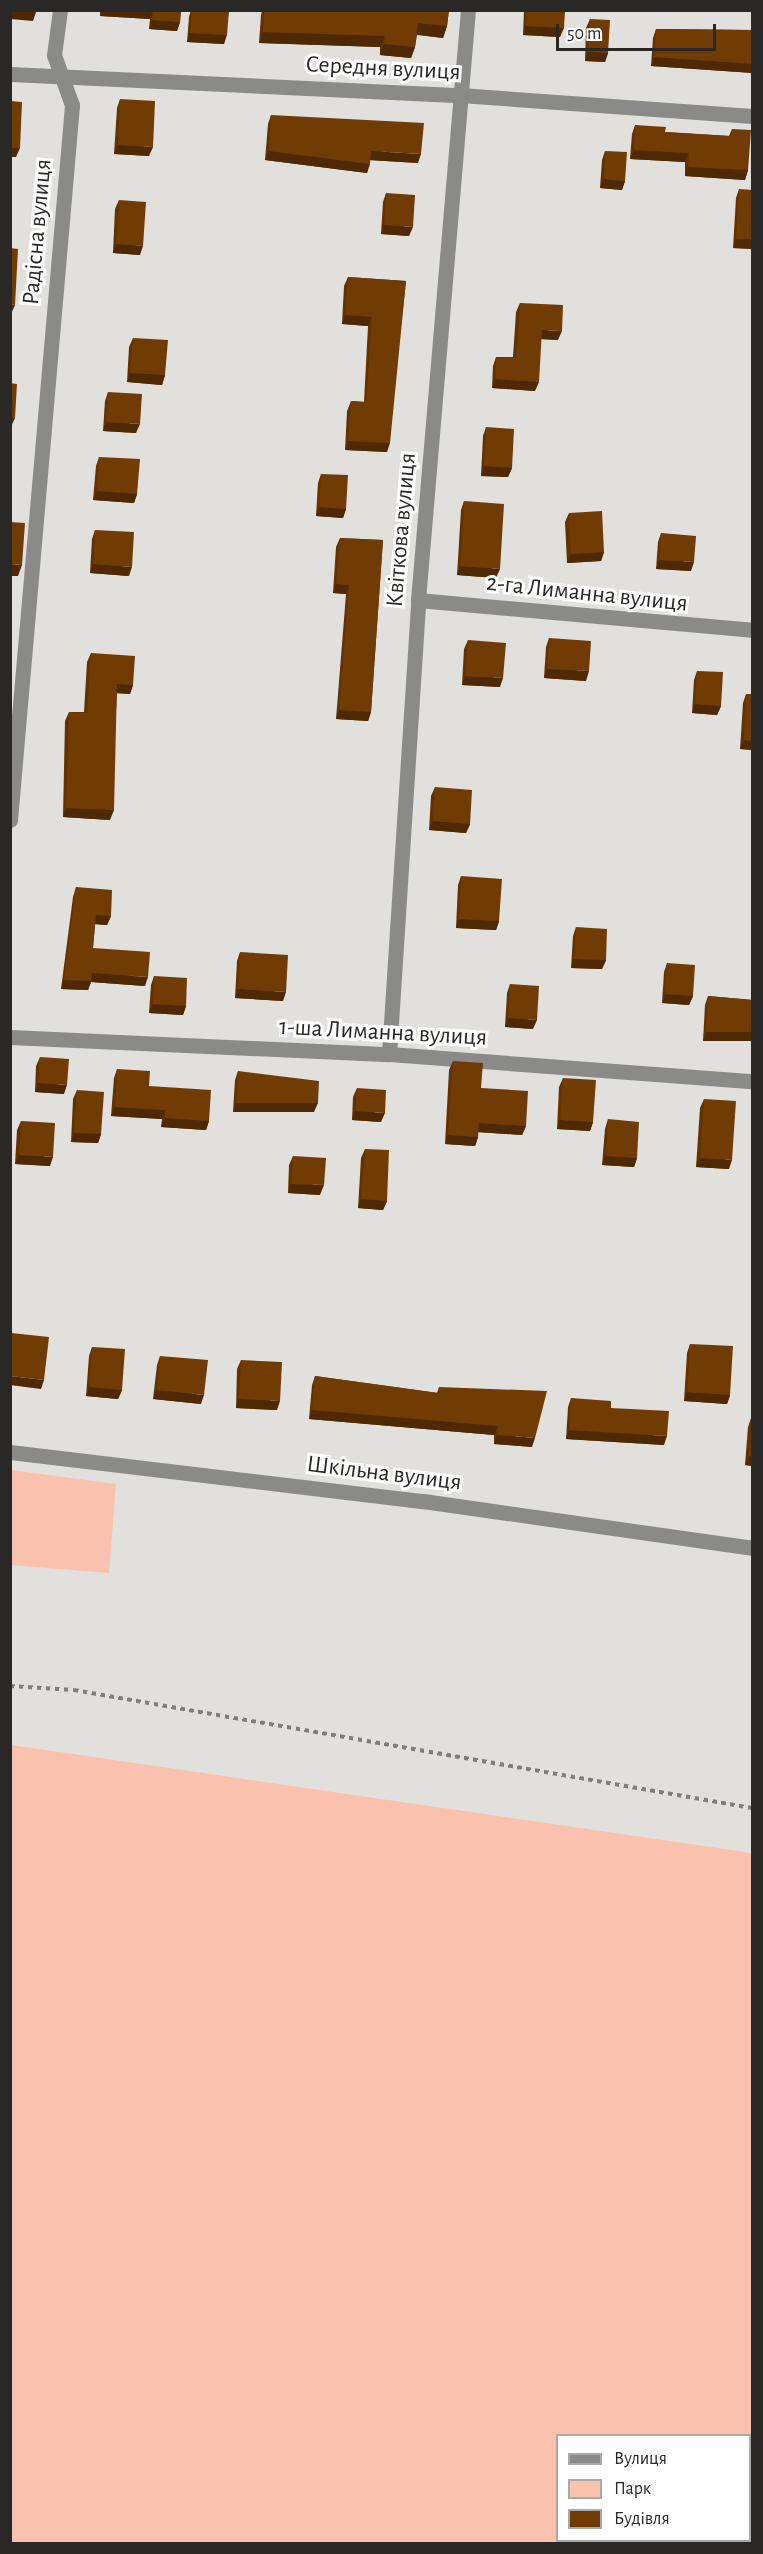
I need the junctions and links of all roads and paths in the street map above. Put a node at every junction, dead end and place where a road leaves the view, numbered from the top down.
1 (60, 10) edge
2 (468, 10) edge
3 (10, 74) edge
4 (58, 77) junction
5 (460, 95) junction
6 (753, 116) edge
7 (418, 600) junction
8 (753, 630) edge
9 (10, 820) edge
10 (10, 1037) edge
11 (389, 1054) junction
12 (753, 1081) edge
13 (10, 1452) edge
14 (753, 1548) edge
15 (10, 1686) edge
16 (753, 1808) edge

1 - 4 street, Радісна вулиця
2 - 5 street, Квіткова вулиця
3 - 4 street, Середня вулиця
4 - 5 street, Середня вулиця
4 - 9 street, Радісна вулиця
5 - 6 street, Середня вулиця
5 - 7 street, Квіткова вулиця
7 - 8 street, 2-га Лиманна вулиця
7 - 11 street, Квіткова вулиця
10 - 11 street, 1-ша Лиманна вулиця
11 - 12 street, 1-ша Лиманна вулиця
13 - 14 street, Шкільна вулиця
15 - 16 path

